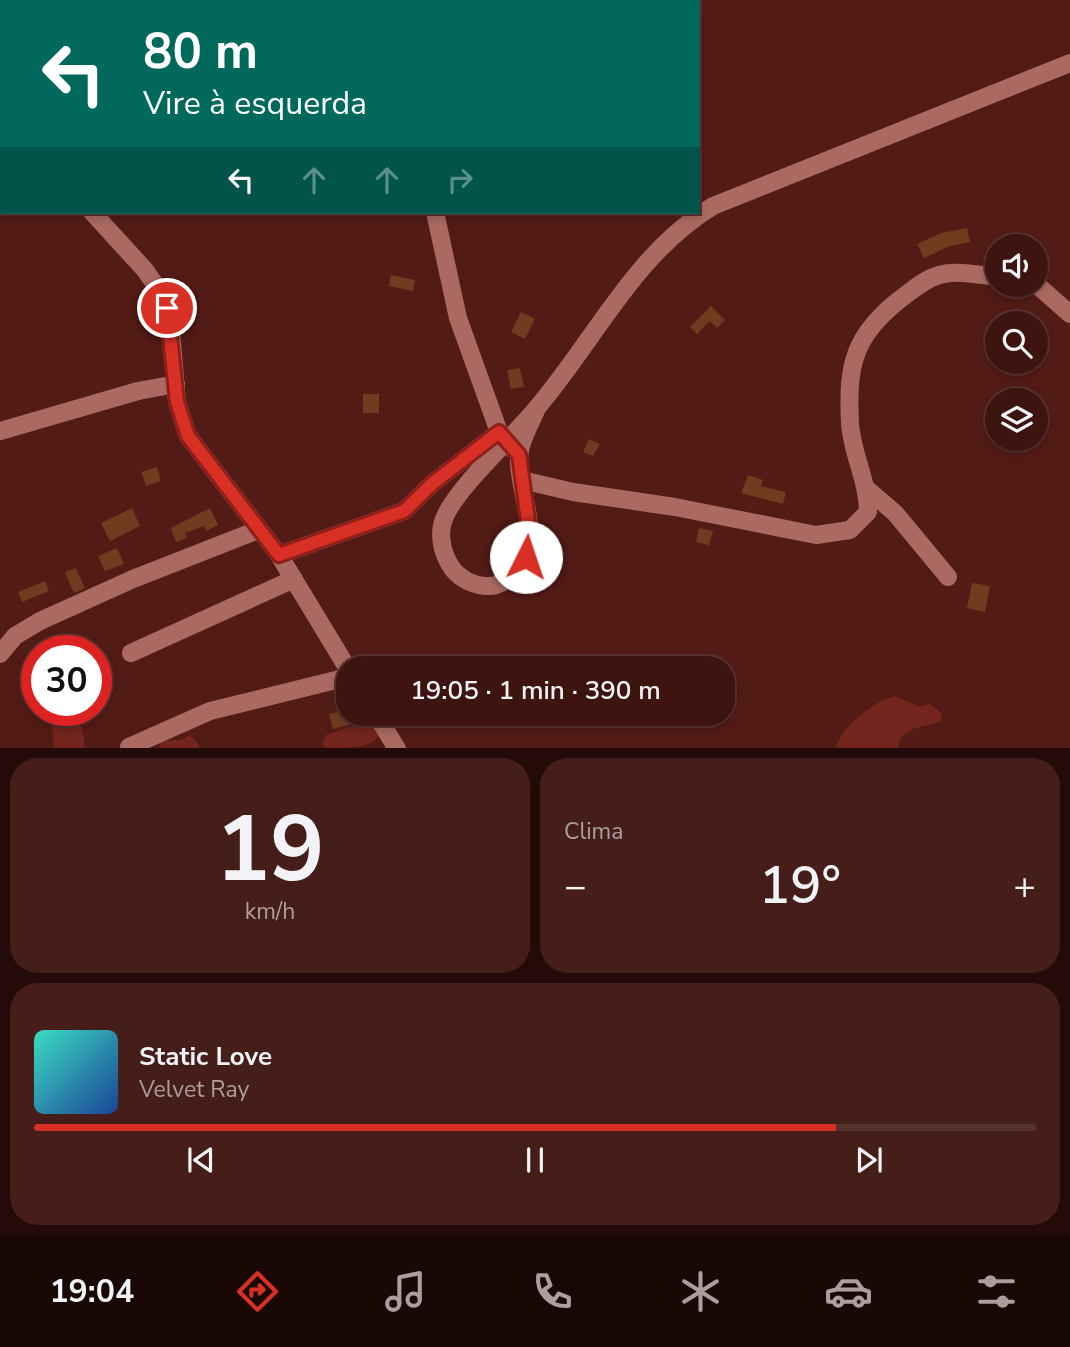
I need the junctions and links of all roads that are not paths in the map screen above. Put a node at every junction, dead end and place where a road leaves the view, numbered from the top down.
1 (1070, 63) edge
2 (94, 214) edge
3 (435, 214) edge
4 (985, 276) edge
5 (1048, 295) edge
6 (1070, 314) edge
7 (176, 384) junction
8 (0, 431) edge
9 (508, 443) junction
10 (522, 480) junction
11 (867, 489) junction
12 (258, 530) junction
13 (279, 555) junction
14 (948, 577) dead end
15 (294, 579) junction
16 (131, 653) dead end
17 (0, 654) edge
18 (340, 656) edge
19 (336, 680) edge
20 (383, 726) edge
21 (129, 747) edge
22 (397, 748) edge

1 - 9 street
2 - 7 street
3 - 9 street
4 - 11 street
5 - 6 street
7 - 8 street
7 - 12 street
9 - 10 street
9 - 10 street
9 - 13 street
10 - 11 street
11 - 14 street
12 - 13 street
12 - 17 street
13 - 15 street
15 - 16 street
15 - 18 street
19 - 21 street
20 - 22 street

